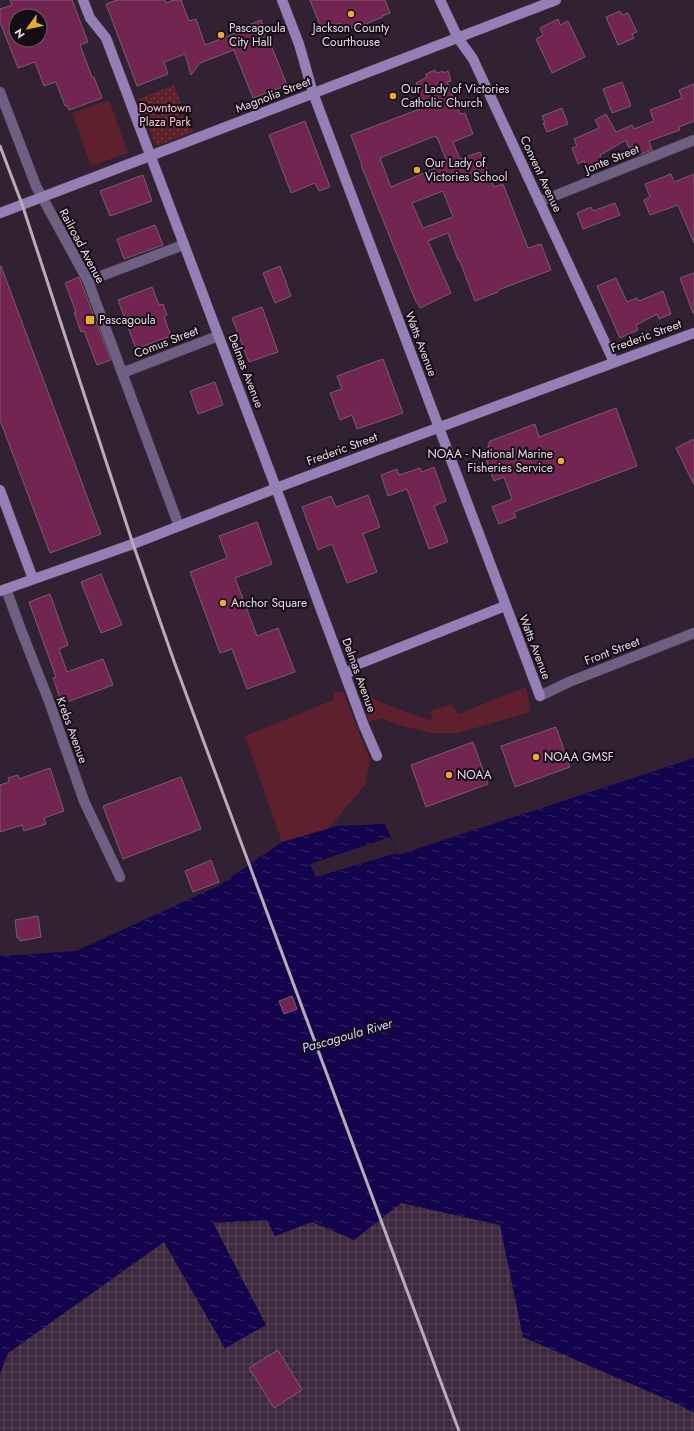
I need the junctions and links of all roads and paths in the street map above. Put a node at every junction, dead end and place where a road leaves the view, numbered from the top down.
1 (83, 0) edge
2 (282, 0) edge
3 (440, 0) edge
4 (556, 0) edge
5 (458, 38) junction
6 (0, 92) edge
7 (313, 93) junction
8 (694, 140) edge
9 (150, 156) junction
10 (41, 197) junction
11 (539, 202) junction
12 (0, 212) edge
13 (183, 245) junction
14 (88, 281) junction
15 (694, 333) edge
16 (218, 336) junction
17 (614, 362) junction
18 (122, 373) junction
19 (439, 427) junction
20 (276, 488) junction
21 (0, 490) edge
22 (179, 526) junction
23 (33, 579) junction
24 (3, 590) edge
25 (505, 606) junction
26 (694, 633) edge
27 (346, 676) junction
28 (540, 696) joint
29 (377, 756) dead end
30 (120, 878) dead end

1 - 9 street, Delmas Avenue
2 - 7 street, Watts Avenue
3 - 5 street, Convent Avenue
4 - 5 street, Magnolia Street
5 - 7 street, Magnolia Street
5 - 11 street, Convent Avenue
6 - 10 street, Railroad Avenue
7 - 9 street, Magnolia Street
7 - 19 street, Watts Avenue
8 - 11 street, Jonte Street
9 - 10 street, Magnolia Street
9 - 13 street, Delmas Avenue
10 - 12 street, Magnolia Street
10 - 14 street, Railroad Avenue
11 - 17 street, Convent Avenue
13 - 14 street
13 - 16 street, Delmas Avenue
14 - 18 street, Railroad Avenue
15 - 17 street, Frederic Street
16 - 18 street, Comus Street
16 - 20 street, Delmas Avenue
17 - 19 street, Frederic Street
18 - 22 street, Railroad Avenue
19 - 20 street, Frederic Street
19 - 25 street, Watts Avenue
20 - 22 street, Frederic Street
20 - 27 street, Delmas Avenue
21 - 23 street
22 - 23 street, Frederic Street
23 - 24 street, Frederic Street
24 - 30 street, Krebs Avenue
25 - 27 street
25 - 28 street, Watts Avenue
26 - 28 street, Front Street
27 - 29 street, Delmas Avenue

